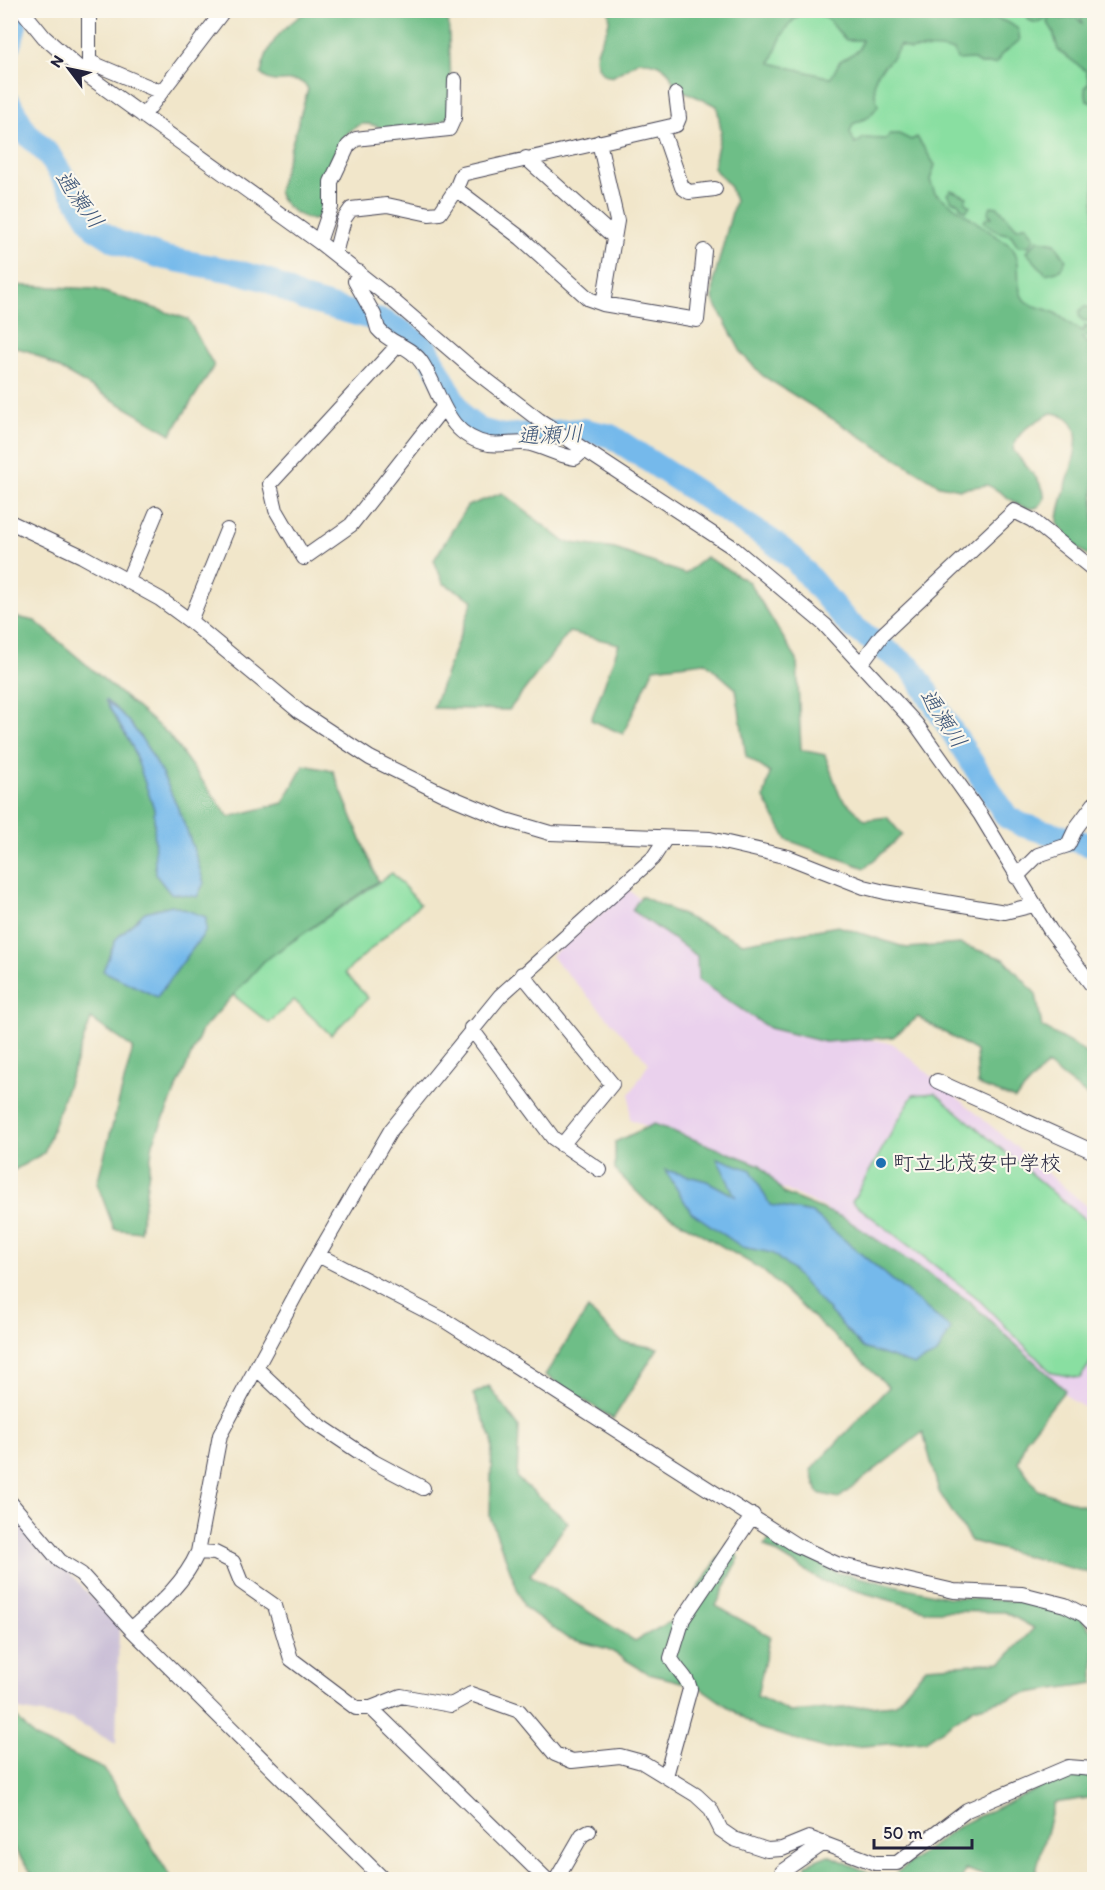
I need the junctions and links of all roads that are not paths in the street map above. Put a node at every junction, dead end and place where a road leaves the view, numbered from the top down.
1 (89, 10) edge
2 (224, 10) edge
3 (27, 13) edge
4 (89, 69) junction
5 (455, 80) dead end
6 (161, 92) junction
7 (676, 94) dead end
8 (143, 116) junction
9 (662, 129) junction
10 (599, 142) junction
11 (526, 158) junction
12 (456, 189) junction
13 (715, 189) dead end
14 (614, 237) junction
15 (319, 242) junction
16 (704, 251) dead end
17 (335, 254) junction
18 (358, 272) junction
19 (390, 298) junction
20 (603, 304) junction
21 (372, 312) junction
22 (399, 344) junction
23 (442, 409) junction
24 (579, 446) junction
25 (156, 513) dead end
26 (10, 522) edge
27 (227, 530) dead end
28 (1095, 570) edge
29 (128, 580) junction
30 (190, 621) junction
31 (866, 656) junction
32 (1095, 804) edge
33 (666, 838) junction
34 (1016, 877) junction
35 (1034, 906) junction
36 (522, 974) junction
37 (1095, 988) edge
38 (471, 1028) junction
39 (937, 1081) dead end
40 (562, 1144) junction
41 (1095, 1152) edge
42 (600, 1170) dead end
43 (318, 1255) junction
44 (256, 1368) junction
45 (423, 1488) dead end
46 (10, 1502) edge
47 (753, 1515) junction
48 (198, 1552) junction
49 (1095, 1625) edge
50 (131, 1629) junction
51 (371, 1708) junction
52 (1095, 1769) edge
53 (666, 1776) junction
54 (589, 1831) dead end
55 (824, 1843) junction
56 (384, 1880) edge
57 (547, 1880) edge
58 (555, 1880) edge
59 (778, 1880) edge

1 - 4 street
2 - 6 street
3 - 4 street
4 - 6 street
4 - 8 street
5 - 15 street
6 - 8 street
7 - 9 street
8 - 15 street
9 - 10 street
9 - 13 street
10 - 11 street
10 - 14 street
11 - 12 street
11 - 14 street
12 - 17 street
12 - 20 street
14 - 20 street
15 - 17 street
16 - 20 street
17 - 18 street
18 - 19 street
18 - 21 street
19 - 21 street
19 - 24 street
21 - 22 street
22 - 23 street
22 - 23 street
23 - 24 street
24 - 31 street
25 - 29 street
26 - 29 street
27 - 30 street
28 - 31 street
29 - 30 street
30 - 33 street
31 - 34 street
32 - 34 street
33 - 35 street
33 - 36 street
34 - 35 street
35 - 37 street
36 - 38 street
36 - 40 street
38 - 40 street
38 - 43 street
39 - 41 street
40 - 42 street
43 - 44 street
43 - 47 street
44 - 45 street
44 - 48 street
46 - 50 street
47 - 49 street
47 - 53 street
48 - 50 street
48 - 51 street
50 - 56 street
51 - 53 street
51 - 57 street
52 - 55 street
53 - 55 street
54 - 58 street
55 - 59 street

